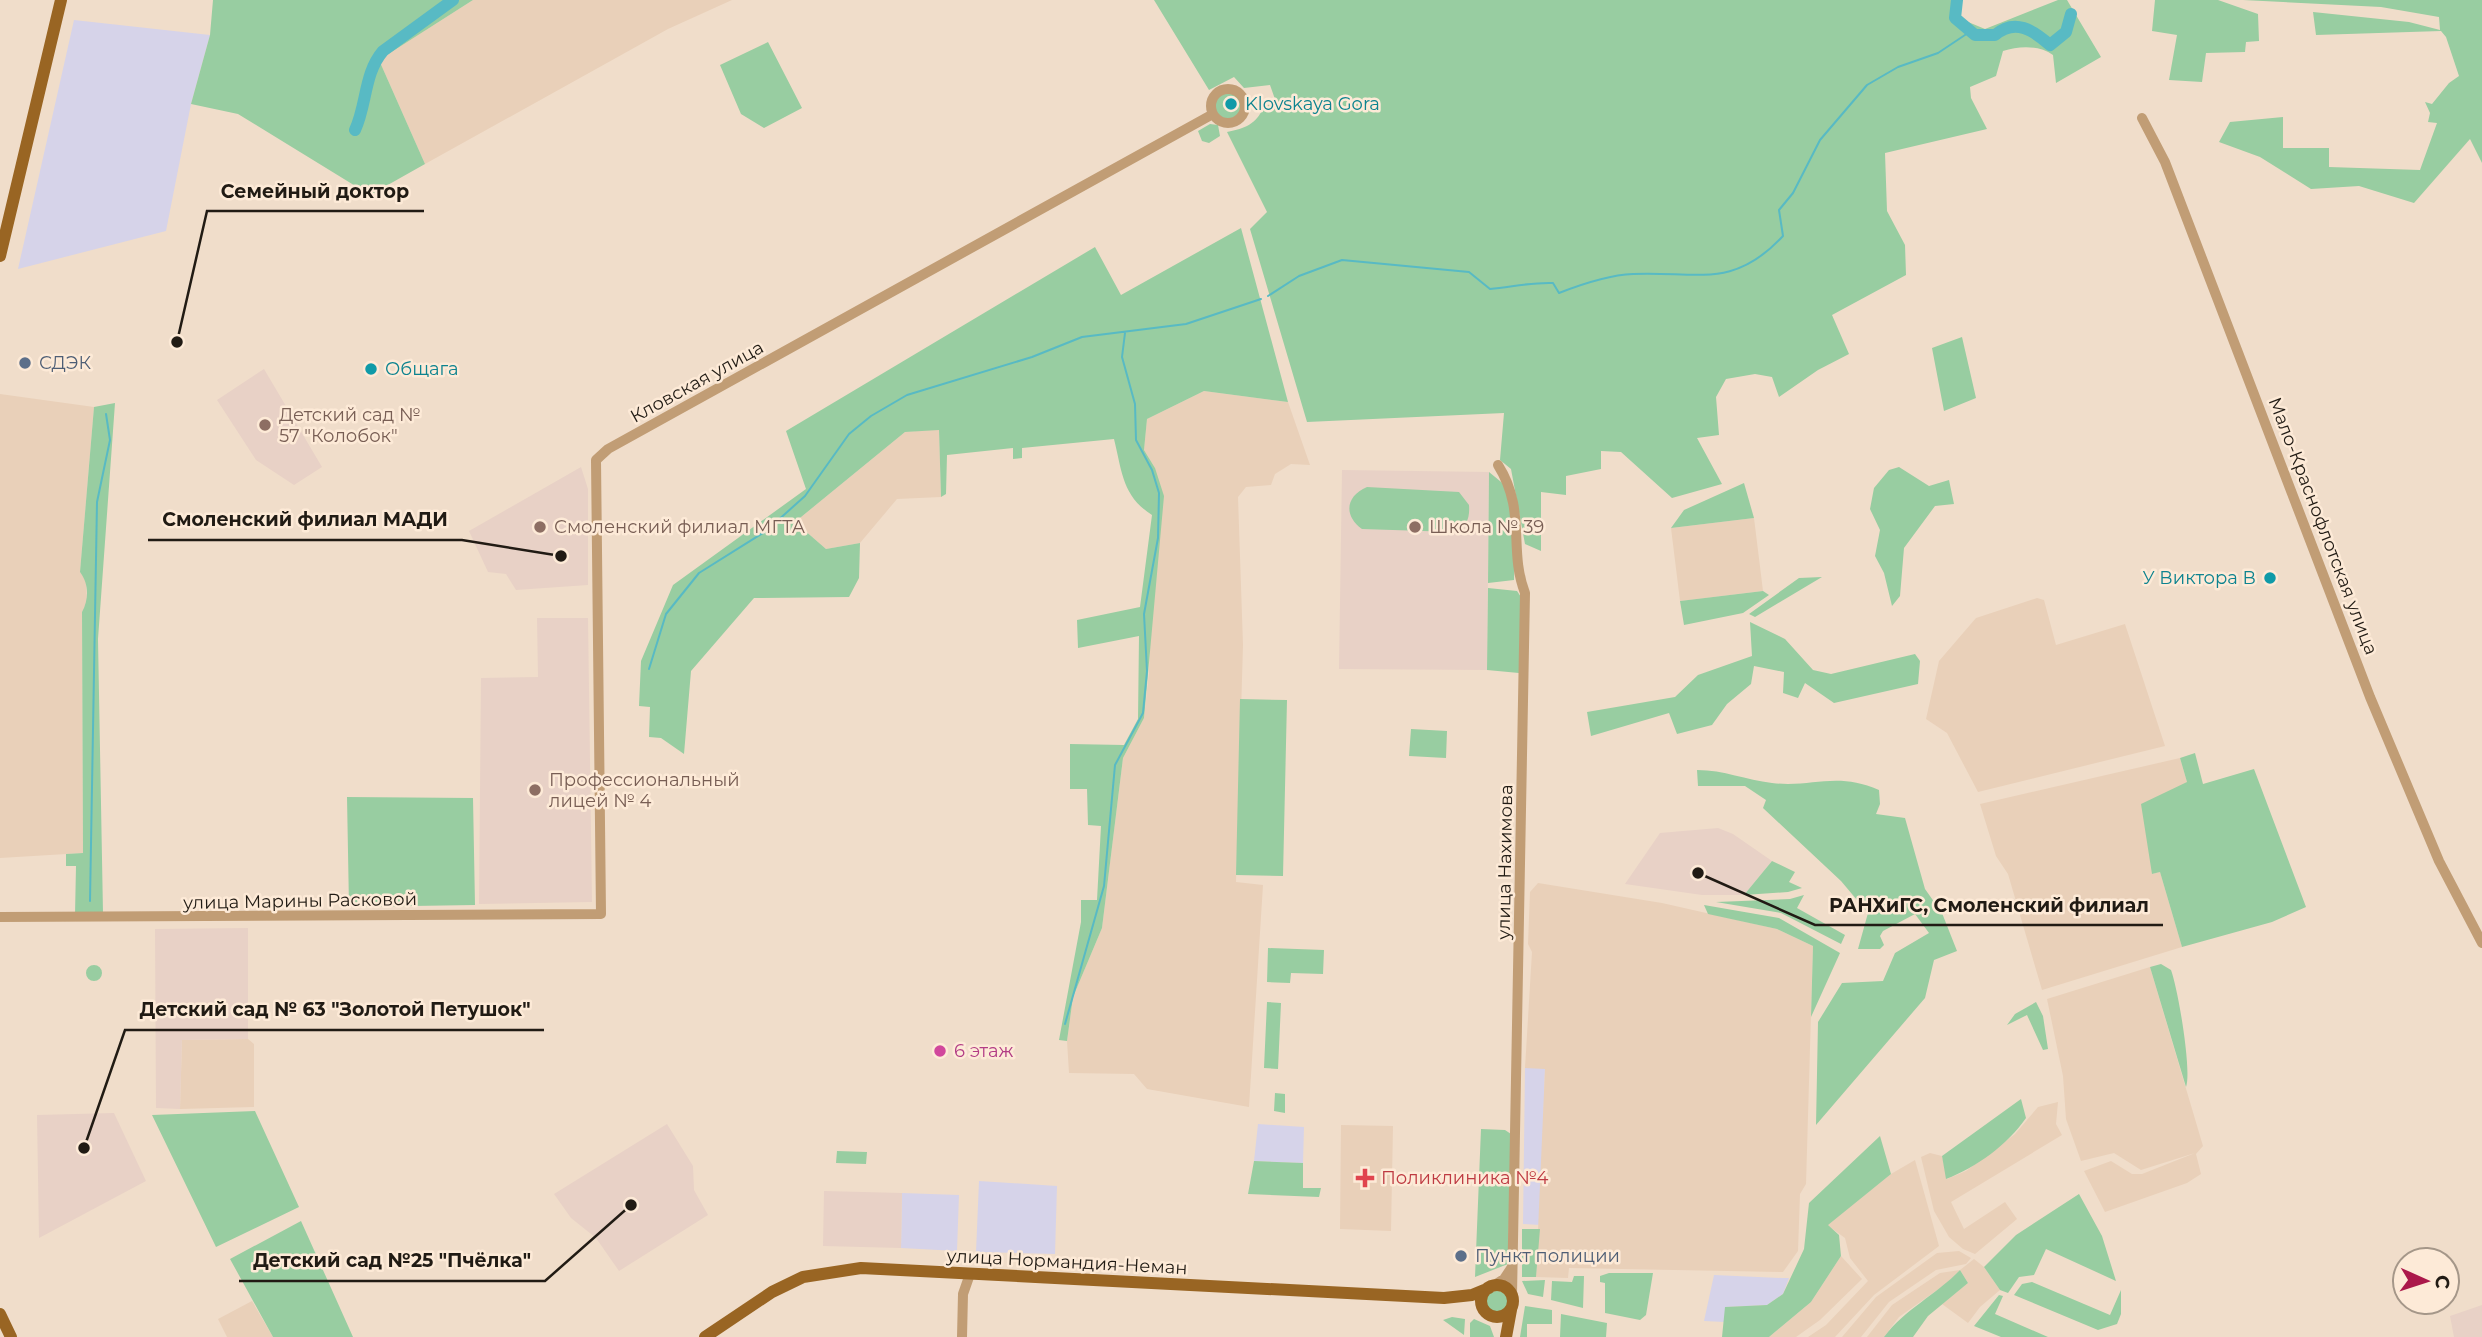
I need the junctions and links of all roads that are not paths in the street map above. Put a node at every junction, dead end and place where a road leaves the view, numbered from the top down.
1 (61, 0) edge
2 (1213, 114) dead end
3 (2142, 118) dead end
4 (0, 256) edge
5 (1498, 465) dead end
6 (601, 914) joint
7 (0, 917) edge
8 (2482, 943) edge
9 (1512, 1266) junction
10 (970, 1274) junction
11 (1491, 1287) junction
12 (1512, 1295) junction
13 (1444, 1298) junction
14 (1511, 1309) junction
15 (0, 1314) edge
16 (1488, 1314) junction
17 (11, 1337) edge
18 (705, 1337) edge
19 (962, 1337) edge
20 (1505, 1337) edge

1 - 4 main road
2 - 6 street, Кловская улица
3 - 8 street, Мало-Краснофлотская улица
5 - 9 street, улица Нахимова
6 - 7 street, улица Марины Расковой
9 - 11 street
9 - 12 street, улица Нахимова
10 - 13 main road, улица Нормандия-Неман
10 - 18 main road, улица Нормандия-Неман
10 - 19 street
11 - 12 main road
11 - 13 main road
11 - 16 main road
12 - 14 main road
13 - 16 main road
14 - 16 main road
14 - 20 main road
15 - 17 main road
16 - 20 main road

